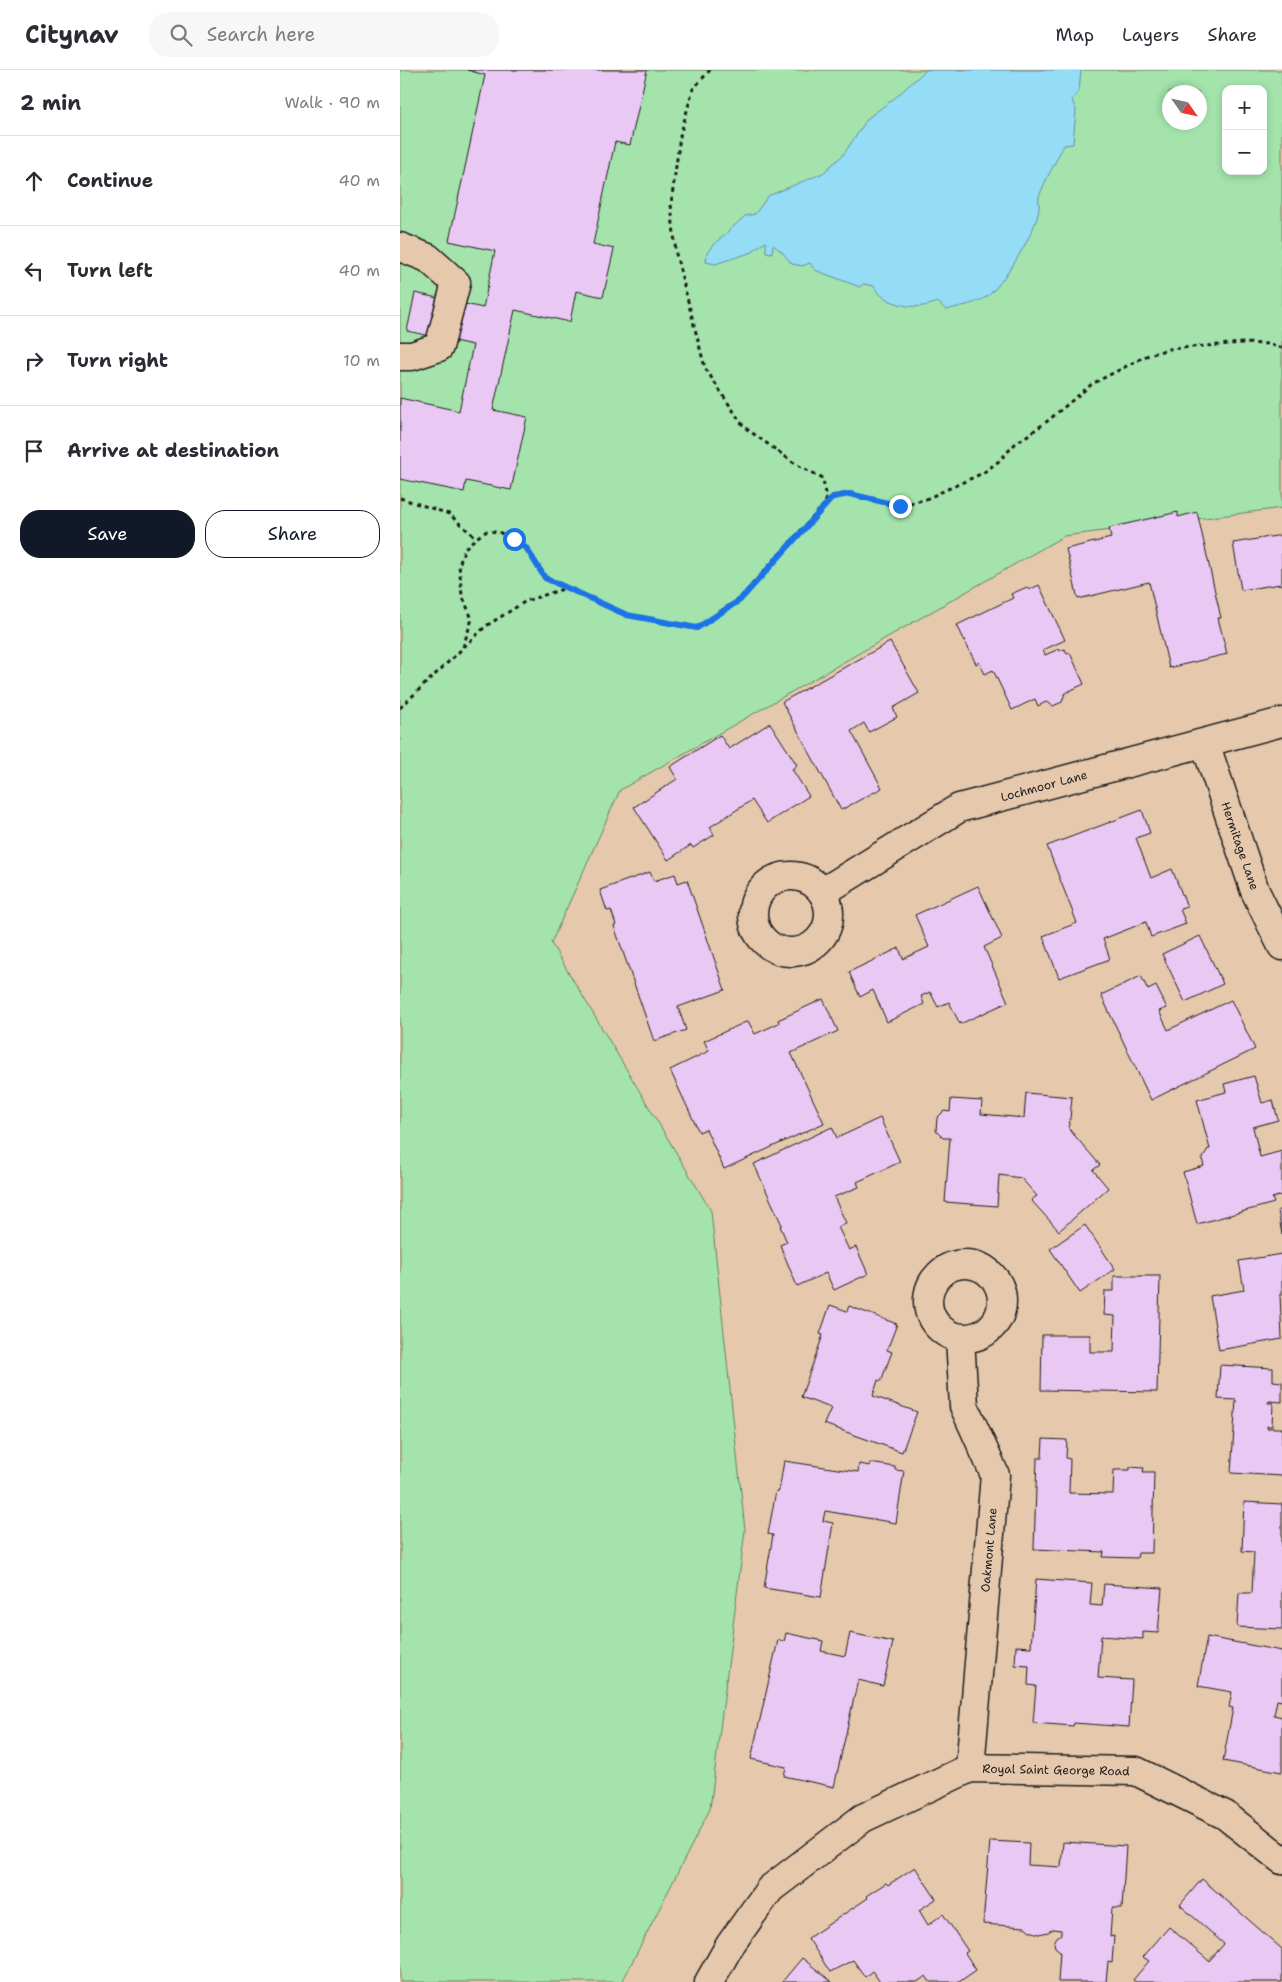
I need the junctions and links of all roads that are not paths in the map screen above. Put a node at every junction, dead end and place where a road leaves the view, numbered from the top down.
1 (400, 247) edge
2 (400, 356) edge
3 (1282, 722) edge
4 (1205, 743) junction
5 (823, 892) dead end
6 (1282, 946) edge
7 (960, 1338) dead end
8 (970, 1768) junction
9 (1282, 1860) edge
10 (709, 1982) edge

1 - 2 street
3 - 4 street, Lochmoor Lane
4 - 5 street, Lochmoor Lane
4 - 6 street, Hermitage Lane
7 - 8 street, Oakmont Lane
8 - 9 street, Royal Saint George Road
8 - 10 street, Royal Saint George Road

